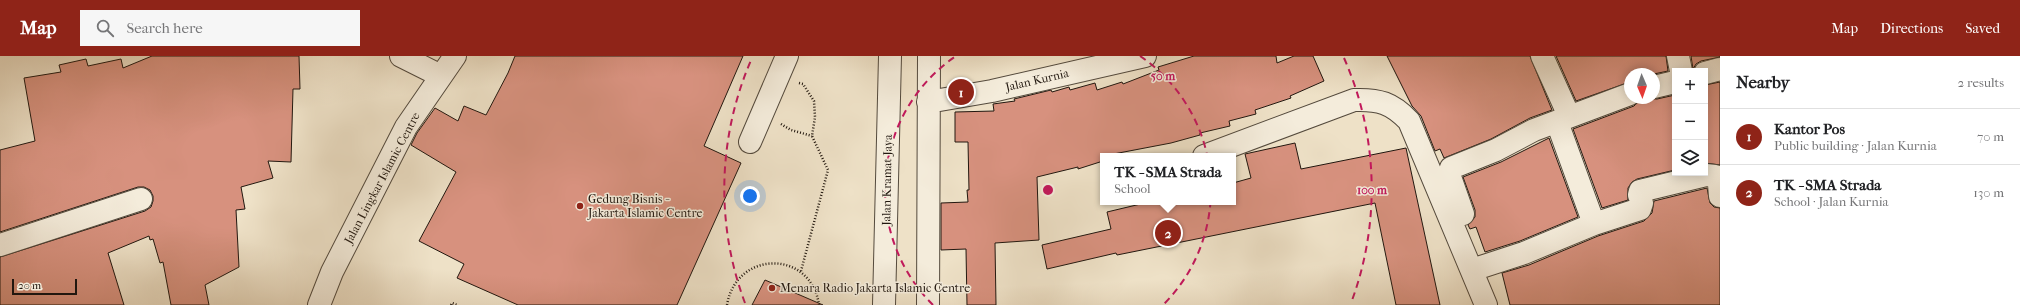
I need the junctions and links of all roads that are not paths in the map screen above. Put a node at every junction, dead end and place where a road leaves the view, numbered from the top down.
1 (455, 56) edge
2 (890, 56) edge
3 (929, 56) edge
4 (1145, 56) edge
5 (1542, 56) edge
6 (1678, 56) edge
7 (414, 59) edge
8 (783, 66) edge
9 (1680, 68) edge
10 (1720, 69) edge
11 (1708, 72) edge
12 (441, 76) junction
13 (1672, 83) edge
14 (1660, 86) edge
15 (1624, 96) edge
16 (928, 102) junction
17 (1563, 119) junction
18 (750, 142) dead end
19 (1212, 153) edge
20 (1720, 196) edge
21 (141, 199) dead end
22 (1594, 224) junction
23 (0, 245) edge
24 (1481, 267) junction
25 (319, 305) edge
26 (884, 305) edge
27 (928, 305) edge
28 (1486, 305) edge
29 (1496, 305) edge

1 - 12 street, Jalan Lingkar Islamic Centre
2 - 26 street, Jalan Kramat Jaya
3 - 16 street
4 - 16 street, Jalan Kurnia
5 - 17 street
6 - 9 street
7 - 12 street
8 - 18 street
10 - 11 street
12 - 25 street, Jalan Lingkar Islamic Centre
13 - 14 street
15 - 17 street
16 - 27 street
17 - 22 street
17 - 24 street
19 - 28 street
20 - 22 street
21 - 23 street
22 - 24 street
24 - 29 street

